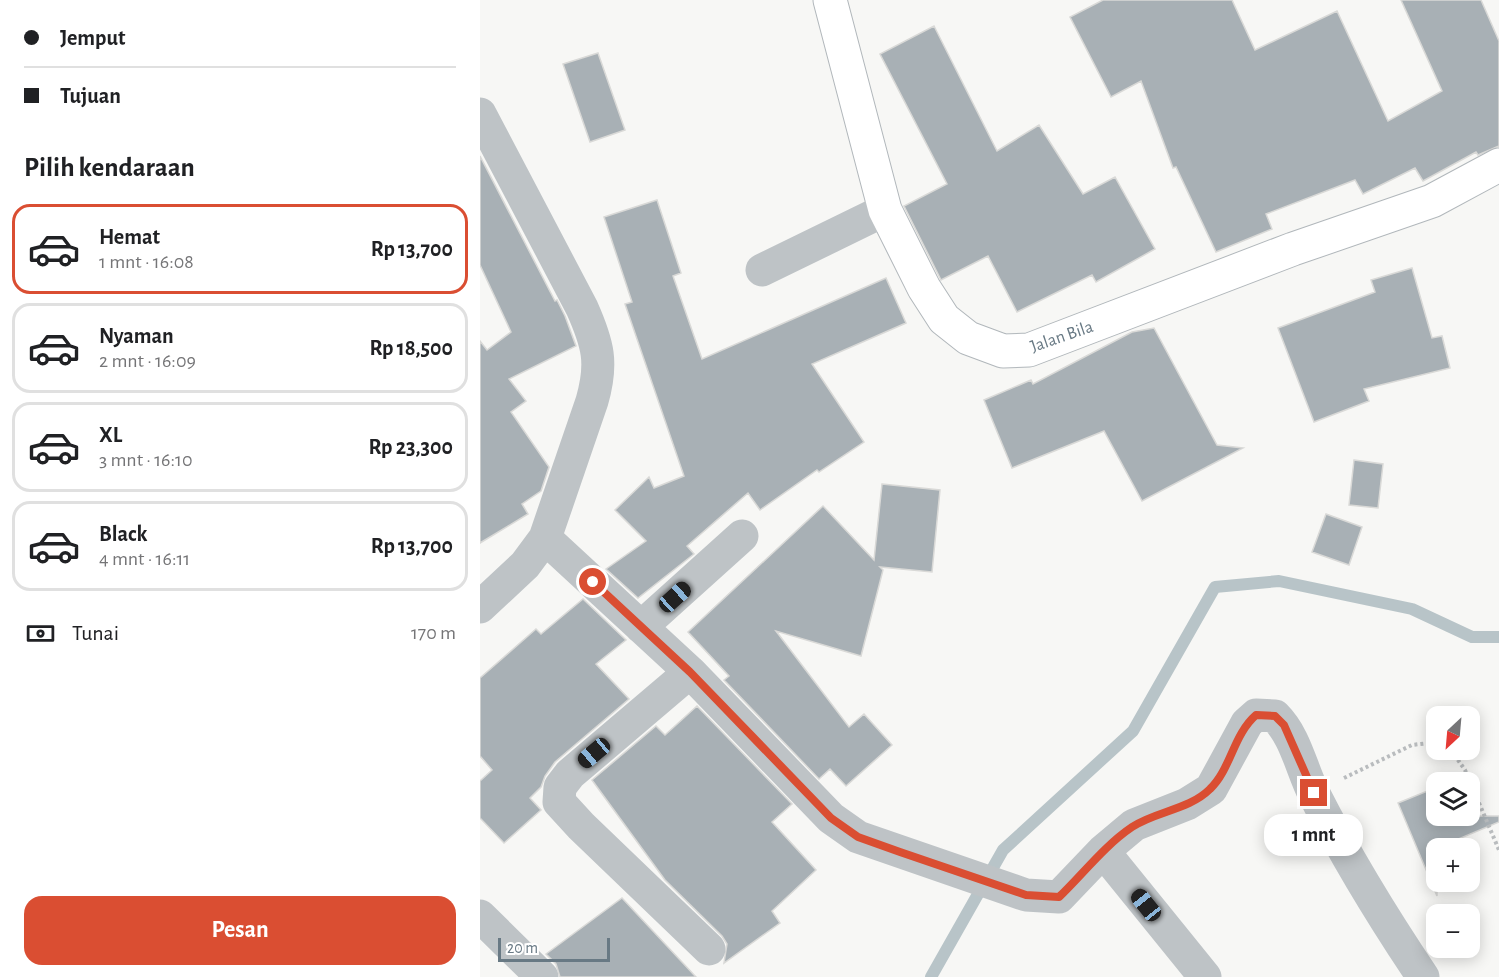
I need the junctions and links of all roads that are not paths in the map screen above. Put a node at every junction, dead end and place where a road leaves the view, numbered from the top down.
1 (830, 0) edge
2 (480, 114) edge
3 (1499, 165) edge
4 (885, 210) junction
5 (762, 270) dead end
6 (742, 536) dead end
7 (545, 538) junction
8 (480, 607) edge
9 (641, 627) junction
10 (690, 672) junction
11 (1103, 851) junction
12 (480, 916) edge
13 (709, 949) dead end
14 (542, 977) edge
15 (1205, 977) edge
16 (1423, 977) edge

1 - 4 street, Jalan Bila
2 - 7 street
3 - 4 street, Jalan Bila
4 - 5 street
6 - 9 street
7 - 8 street
7 - 9 street
9 - 10 street
10 - 11 street
10 - 13 street
11 - 15 street
11 - 16 street
12 - 14 street

